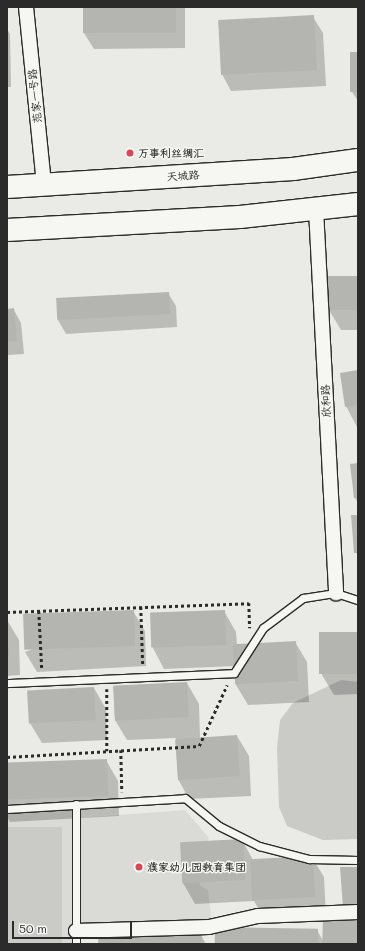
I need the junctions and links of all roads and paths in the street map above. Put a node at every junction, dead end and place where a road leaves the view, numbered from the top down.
1 (26, 7) edge
2 (358, 160) edge
3 (44, 185) junction
4 (7, 187) edge
5 (358, 204) edge
6 (316, 209) junction
7 (7, 230) edge
8 (336, 593) junction
9 (358, 600) edge
10 (142, 607) junction
11 (39, 611) junction
12 (7, 612) edge
13 (250, 646) junction
14 (234, 673) junction
15 (144, 677) junction
16 (106, 678) junction
17 (42, 681) junction
18 (7, 683) edge
19 (121, 750) junction
20 (107, 751) junction
21 (7, 757) edge
22 (122, 801) junction
23 (76, 804) junction
24 (7, 809) edge
25 (358, 860) edge
26 (358, 912) edge
27 (76, 938) edge

1 - 3 street, 范家一号路
2 - 3 main road, 天城路
3 - 4 main road, 天城路
5 - 6 main road
6 - 7 main road
6 - 8 street, 欣和路
8 - 9 lane
8 - 13 lane
10 - 11 path
10 - 13 path
10 - 15 path
11 - 12 path
11 - 17 path
13 - 14 lane
14 - 15 lane
14 - 19 path
15 - 16 lane
16 - 17 lane
16 - 20 path
17 - 18 lane
19 - 20 path
19 - 22 path
20 - 21 path
22 - 23 lane
22 - 25 lane
23 - 24 lane
23 - 27 lane
26 - 27 street

